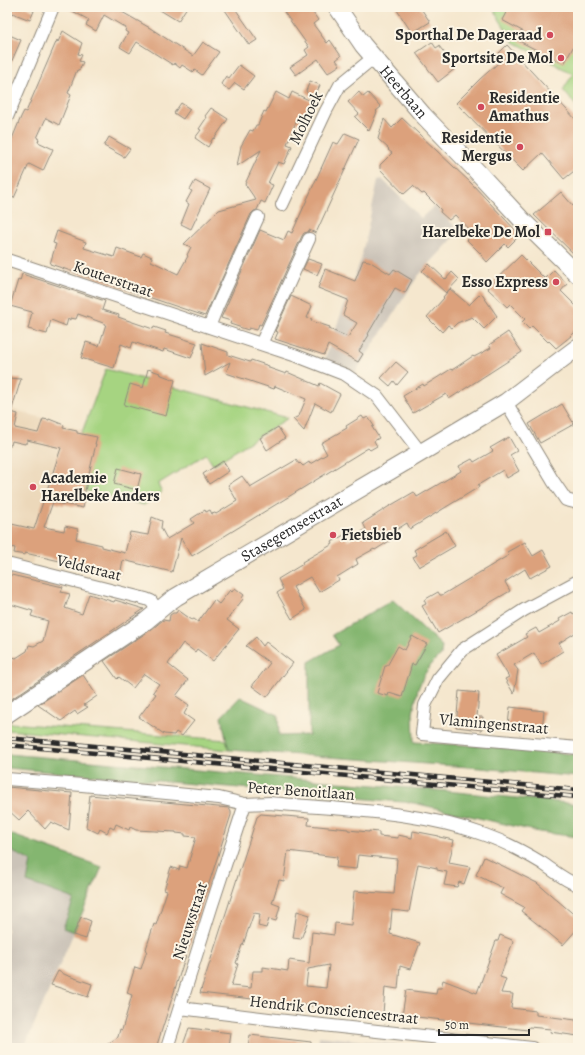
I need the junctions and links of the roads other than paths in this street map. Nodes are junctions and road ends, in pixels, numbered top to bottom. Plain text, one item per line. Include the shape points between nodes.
1 (53, 7) edge
2 (336, 7) edge
3 (373, 58) junction
4 (7, 117) edge
5 (282, 205) dead end
6 (258, 217) dead end
7 (309, 240) dead end
8 (7, 260) edge
9 (578, 275) edge
10 (209, 328) junction
11 (261, 344) junction
12 (578, 347) edge
13 (506, 402) junction
14 (420, 453) junction
15 (578, 503) edge
16 (7, 564) edge
17 (578, 581) edge
18 (158, 612) junction
19 (7, 714) edge
20 (578, 748) edge
21 (7, 779) edge
22 (245, 804) junction
23 (578, 885) edge
24 (180, 1008) junction
25 (167, 1048) edge
26 (532, 1048) edge

1 - 4 street
2 - 3 street, Heerbaan
3 - 5 street, Molhoek via 340,85
3 - 9 street, Heerbaan via 521,219
6 - 10 street
7 - 11 street
8 - 10 street, Kouterstraat
10 - 11 street, Kouterstraat
11 - 14 street, Kouterstraat via 346,375 377,396
12 - 13 street, Stasegemsestraat
13 - 14 street, Stasegemsestraat
13 - 15 street via 566,500
14 - 18 street, Stasegemsestraat via 176,597
16 - 18 street, Veldstraat via 146,599 152,601
17 - 20 street, Vlamingenstraat via 524,610 462,650 438,679 424,705 422,734
18 - 19 street, Stasegemsestraat
21 - 22 street, Peter Benoitlaan via 219,798
22 - 23 street, Peter Benoitlaan via 270,803 362,811 421,817 452,824 505,843 540,862 568,882
22 - 24 street, Nieuwstraat
24 - 25 street, Nieuwstraat
24 - 26 street, Hendrik Consciencestraat

